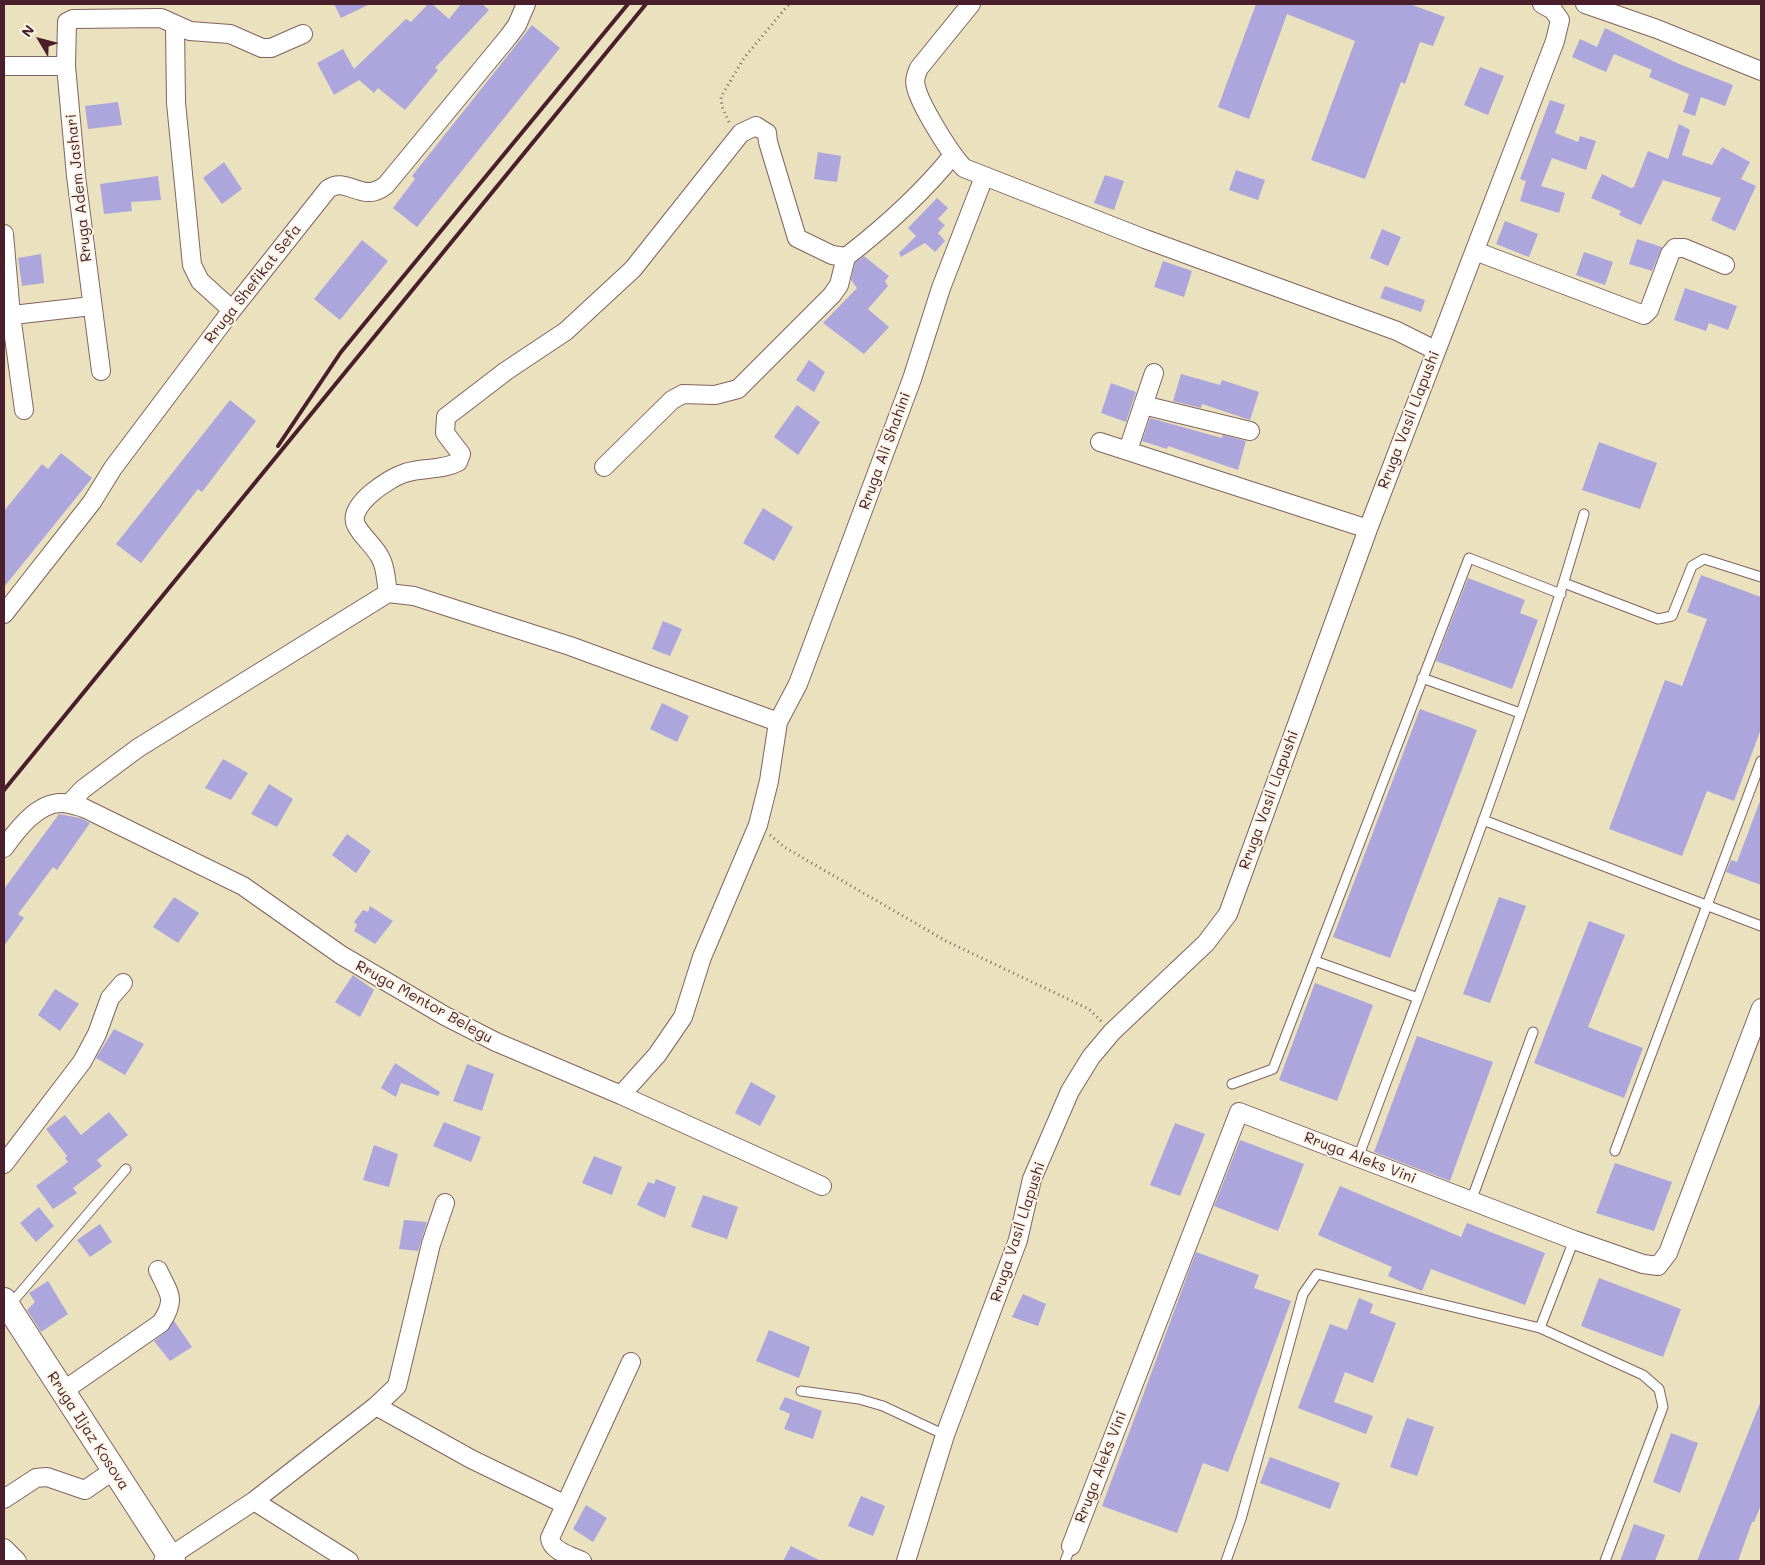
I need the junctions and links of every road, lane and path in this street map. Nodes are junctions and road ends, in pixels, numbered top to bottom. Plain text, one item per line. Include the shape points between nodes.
1 (526, 4) edge
2 (789, 4) edge
3 (971, 4) edge
4 (1542, 4) edge
5 (1585, 4) edge
6 (1563, 9) edge
7 (175, 24) junction
8 (303, 34) dead end
9 (4, 66) edge
10 (66, 66) junction
11 (1761, 71) edge
12 (734, 140) junction
13 (953, 156) junction
14 (984, 177) junction
15 (4, 234) edge
16 (1475, 251) junction
17 (846, 257) junction
18 (1725, 265) dead end
19 (92, 306) junction
20 (232, 310) junction
21 (8, 316) edge
22 (1435, 350) junction
23 (102, 371) dead end
24 (1154, 373) dead end
25 (1143, 405) junction
26 (24, 410) dead end
27 (1250, 431) dead end
28 (1100, 442) dead end
29 (1128, 450) junction
30 (604, 467) dead end
31 (1584, 514) dead end
32 (1368, 528) junction
33 (1761, 577) edge
34 (1564, 583) junction
35 (388, 593) junction
36 (1561, 594) junction
37 (4, 614) edge
38 (1422, 678) junction
39 (1520, 713) junction
40 (778, 722) junction
41 (1761, 761) edge
42 (69, 804) junction
43 (1484, 820) junction
44 (758, 825) junction
45 (4, 848) edge
46 (1708, 905) junction
47 (1761, 926) edge
48 (1315, 961) junction
49 (123, 983) dead end
50 (1418, 998) junction
51 (1761, 1008) edge
52 (1112, 1032) junction
53 (1533, 1032) dead end
54 (1232, 1084) dead end
55 (621, 1095) junction
56 (1615, 1151) dead end
57 (1358, 1158) junction
58 (4, 1164) edge
59 (126, 1169) dead end
60 (822, 1186) dead end
61 (1471, 1201) junction
62 (445, 1203) dead end
63 (1574, 1240) junction
64 (158, 1270) dead end
65 (5, 1306) edge
66 (1540, 1328) junction
67 (631, 1362) dead end
68 (63, 1391) junction
69 (801, 1391) dead end
70 (376, 1406) junction
71 (945, 1435) junction
72 (114, 1470) junction
73 (4, 1499) edge
74 (254, 1501) junction
75 (564, 1504) junction
76 (4, 1548) edge
77 (1068, 1554) edge
78 (169, 1560) edge
79 (17, 1561) edge
80 (350, 1561) edge
81 (582, 1561) edge
82 (906, 1561) edge
83 (1226, 1561) edge
84 (1605, 1561) edge

1 - 20 street, Rruga Shefikat Sefa via 509,36 386,185 379,191 367,193 344,185 328,189
2 - 12 path via 744,58 721,97
3 - 13 street via 919,68 915,79 920,97
4 - 6 street, Rruga Vasil Llapushi
5 - 11 street
6 - 16 street, Rruga Vasil Llapushi via 1555,41
7 - 8 street via 190,31 230,34 262,48 271,48
7 - 10 street, Rruga Adem Jashari via 162,18 70,20 67,24
7 - 20 street via 176,103 192,265 200,281
9 - 10 street
10 - 19 street, Rruga Adem Jashari
12 - 17 street via 756,126 767,133 797,238 826,253
12 - 35 street via 633,269 566,330 446,417 445,433 461,454 458,462 446,467 404,473 373,491 360,504 354,514 356,525 382,559
13 - 14 street via 964,168
13 - 17 street via 914,201
14 - 22 street via 1397,331
14 - 40 street, Rruga Ali Shahini via 798,684
15 - 21 street
16 - 18 street via 1644,315 1675,248 1684,248
16 - 22 street, Rruga Vasil Llapushi
17 - 30 street via 839,286 832,295 738,389 715,395 683,394 672,400
19 - 21 street
19 - 23 street, Rruga Adem Jashari
20 - 37 street, Rruga Shefikat Sefa via 113,468 92,502
21 - 26 street
22 - 32 street, Rruga Vasil Llapushi
24 - 25 street
25 - 27 street
25 - 29 street
28 - 29 street
29 - 32 street
31 - 34 lane
32 - 52 street, Rruga Vasil Llapushi via 1228,914 1206,944
33 - 34 lane via 1704,560 1692,566 1672,616 1658,619
34 - 36 lane
35 - 40 street via 414,596 570,646
35 - 42 street via 138,748 83,789
36 - 38 lane via 1469,558
36 - 39 lane
38 - 39 lane
38 - 48 lane
39 - 43 lane
40 - 44 street, Rruga Ali Shahini
41 - 46 lane
42 - 45 street via 44,807 27,820
42 - 55 street, Rruga Mentor Belegu via 84,808 243,886 341,955 445,1016 496,1042
43 - 46 lane
43 - 50 lane
44 - 52 path via 784,847 946,941 1089,1009
44 - 55 street, Rruga Ali Shahini via 702,957 683,1017 658,1055
46 - 47 lane
46 - 56 lane
48 - 50 lane
48 - 54 lane via 1273,1069
49 - 58 street via 110,998 97,1034 82,1062
50 - 57 lane
51 - 63 street, Rruga Aleks Vini via 1668,1253 1658,1266 1643,1264
52 - 71 street, Rruga Vasil Llapushi via 1078,1076 1032,1179 1018,1240
53 - 61 lane
55 - 60 street, Rruga Mentor Belegu
57 - 61 street, Rruga Aleks Vini
57 - 77 street, Rruga Aleks Vini via 1239,1112
59 - 65 lane
61 - 63 street, Rruga Aleks Vini
62 - 70 street via 431,1244 397,1386
63 - 66 lane
64 - 68 street via 170,1296 171,1307 161,1323
65 - 68 street, Rruga Iljaz Kosova
66 - 83 lane via 1317,1274 1303,1294 1241,1519
66 - 84 lane via 1644,1375 1660,1388 1663,1407
67 - 75 street
68 - 72 street, Rruga Iljaz Kosova
69 - 71 lane via 836,1394 875,1404
70 - 74 street
70 - 75 street via 472,1459
71 - 82 street, Rruga Vasil Llapushi
72 - 73 street via 85,1490 47,1477 36,1478
72 - 78 street, Rruga Iljaz Kosova
74 - 78 street
74 - 80 street
75 - 81 street via 550,1543
76 - 79 street

